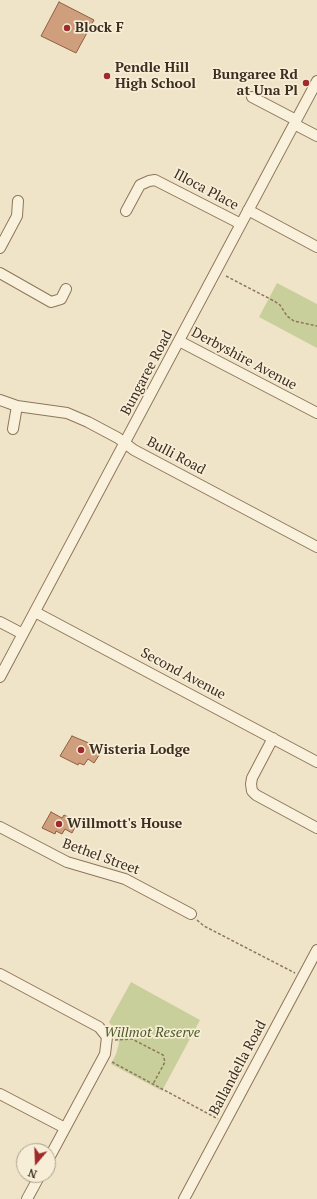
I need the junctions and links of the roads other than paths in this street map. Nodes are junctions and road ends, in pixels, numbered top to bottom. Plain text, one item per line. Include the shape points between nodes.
1 (317, 81) edge
2 (252, 97) dead end
3 (295, 122) junction
4 (317, 136) edge
5 (18, 201) dead end
6 (248, 210) junction
7 (126, 211) dead end
8 (241, 224) junction
9 (317, 246) edge
10 (0, 248) edge
11 (0, 273) edge
12 (66, 289) dead end
13 (179, 341) junction
14 (0, 400) edge
15 (17, 406) junction
16 (317, 414) edge
17 (13, 429) dead end
18 (125, 443) junction
19 (317, 547) edge
20 (35, 612) junction
21 (0, 622) edge
22 (23, 634) junction
23 (0, 677) edge
24 (273, 738) junction
25 (317, 762) edge
26 (0, 827) edge
27 (317, 828) edge
28 (191, 914) road end
29 (317, 950) edge
30 (0, 974) edge
31 (0, 1094) edge
32 (65, 1128) junction
33 (56, 1145) edge
34 (36, 1183) edge
35 (27, 1199) edge
36 (184, 1199) edge

1 - 3 street, Bungaree Road
2 - 3 street
3 - 4 street
3 - 6 street, Bungaree Road
5 - 10 street via 17,216
6 - 8 street, Bungaree Road
6 - 9 street
7 - 8 street, Illoca Place via 140,185 155,180
8 - 13 street, Bungaree Road
11 - 12 street via 51,302 61,299
13 - 16 street, Derbyshire Avenue
13 - 18 street, Bungaree Road
14 - 15 street, Bulli Road
15 - 17 street
15 - 18 street, Bulli Road via 72,415
18 - 19 street, Bulli Road
18 - 20 street, Bungaree Road
20 - 22 street, Bungaree Road
20 - 24 street, Second Avenue
21 - 22 street
22 - 23 street, Bungaree Road
24 - 25 street, Second Avenue
24 - 27 street via 252,778 252,790 256,795
26 - 28 street, Bethel Street via 66,862 125,879
29 - 36 street, Ballandella Road
30 - 32 street via 99,1027 107,1037 103,1057
31 - 32 street
32 - 33 street
34 - 35 street

